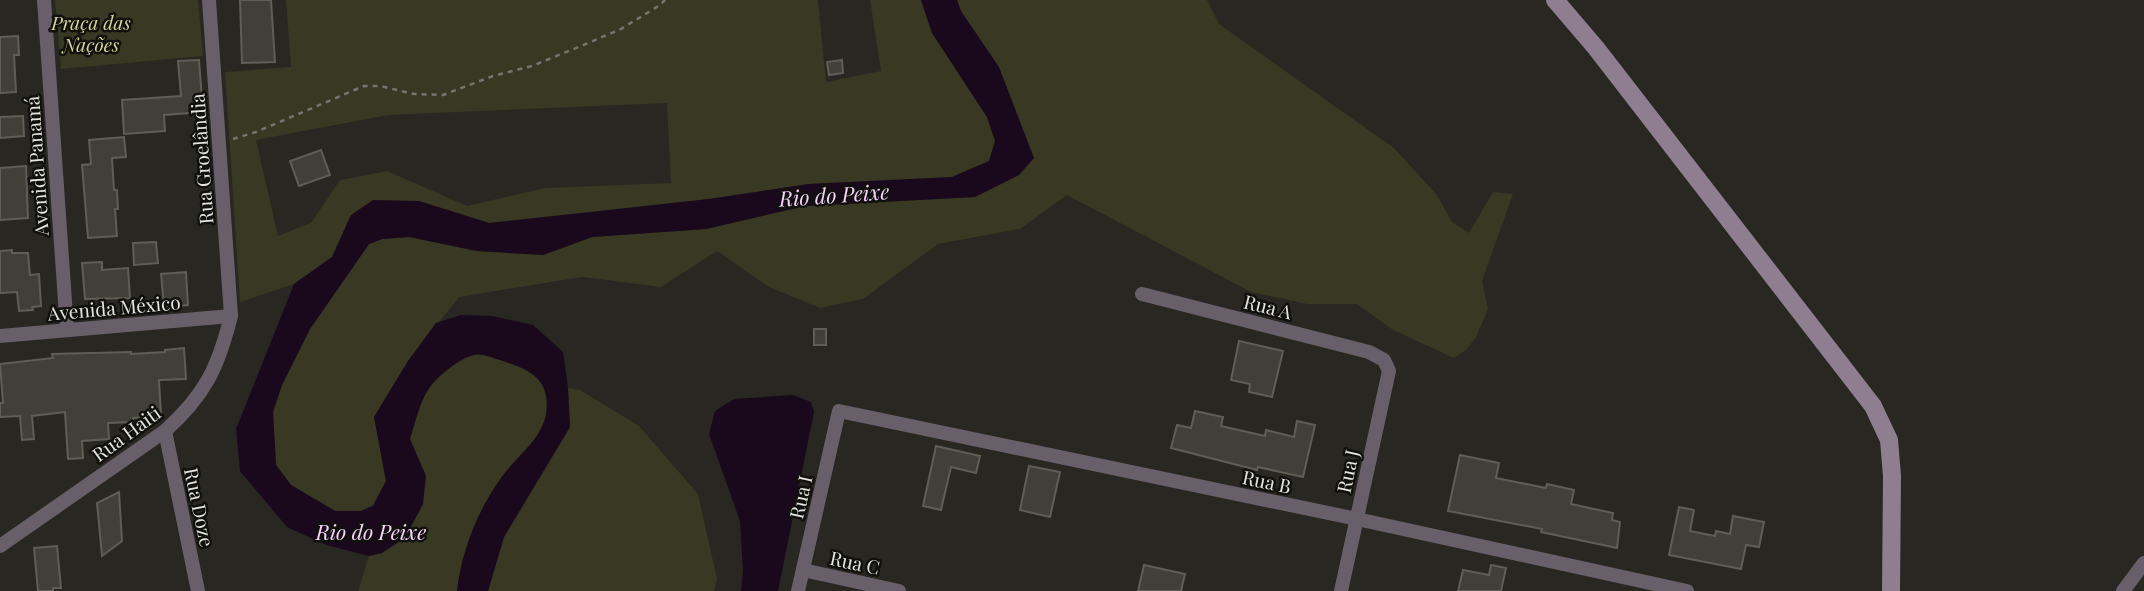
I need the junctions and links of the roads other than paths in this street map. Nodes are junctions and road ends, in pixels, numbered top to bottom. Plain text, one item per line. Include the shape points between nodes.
1 (44, 0) edge
2 (209, 0) edge
3 (1555, 0) edge
4 (1142, 294) dead end
5 (231, 316) junction
6 (67, 330) junction
7 (0, 336) edge
8 (1384, 360) joint
9 (839, 411) joint
10 (165, 430) junction
11 (1357, 519) junction
12 (0, 546) edge
13 (2144, 563) edge
14 (803, 570) junction
15 (198, 591) edge
16 (798, 591) edge
17 (899, 591) edge
18 (1341, 591) edge
19 (1687, 591) edge
20 (1891, 591) edge
21 (2123, 591) edge

1 - 6 street, Avenida Panamá
2 - 5 street, Rua Groelândia
3 - 20 street via 1873,406 1889,440
4 - 8 street, Rua A via 1369,352
5 - 6 street, Avenida México
5 - 10 street, Rua Haiti via 214,373 187,411
6 - 7 street, Avenida México
8 - 11 street, Rua J via 1389,370
9 - 11 street, Rua B
9 - 14 street, Rua I
10 - 12 street, Rua Haiti
10 - 15 street, Rua Doze
11 - 18 street, Rua J
11 - 19 street, Rua B
13 - 21 street
14 - 16 street, Rua I
14 - 17 street, Rua C

